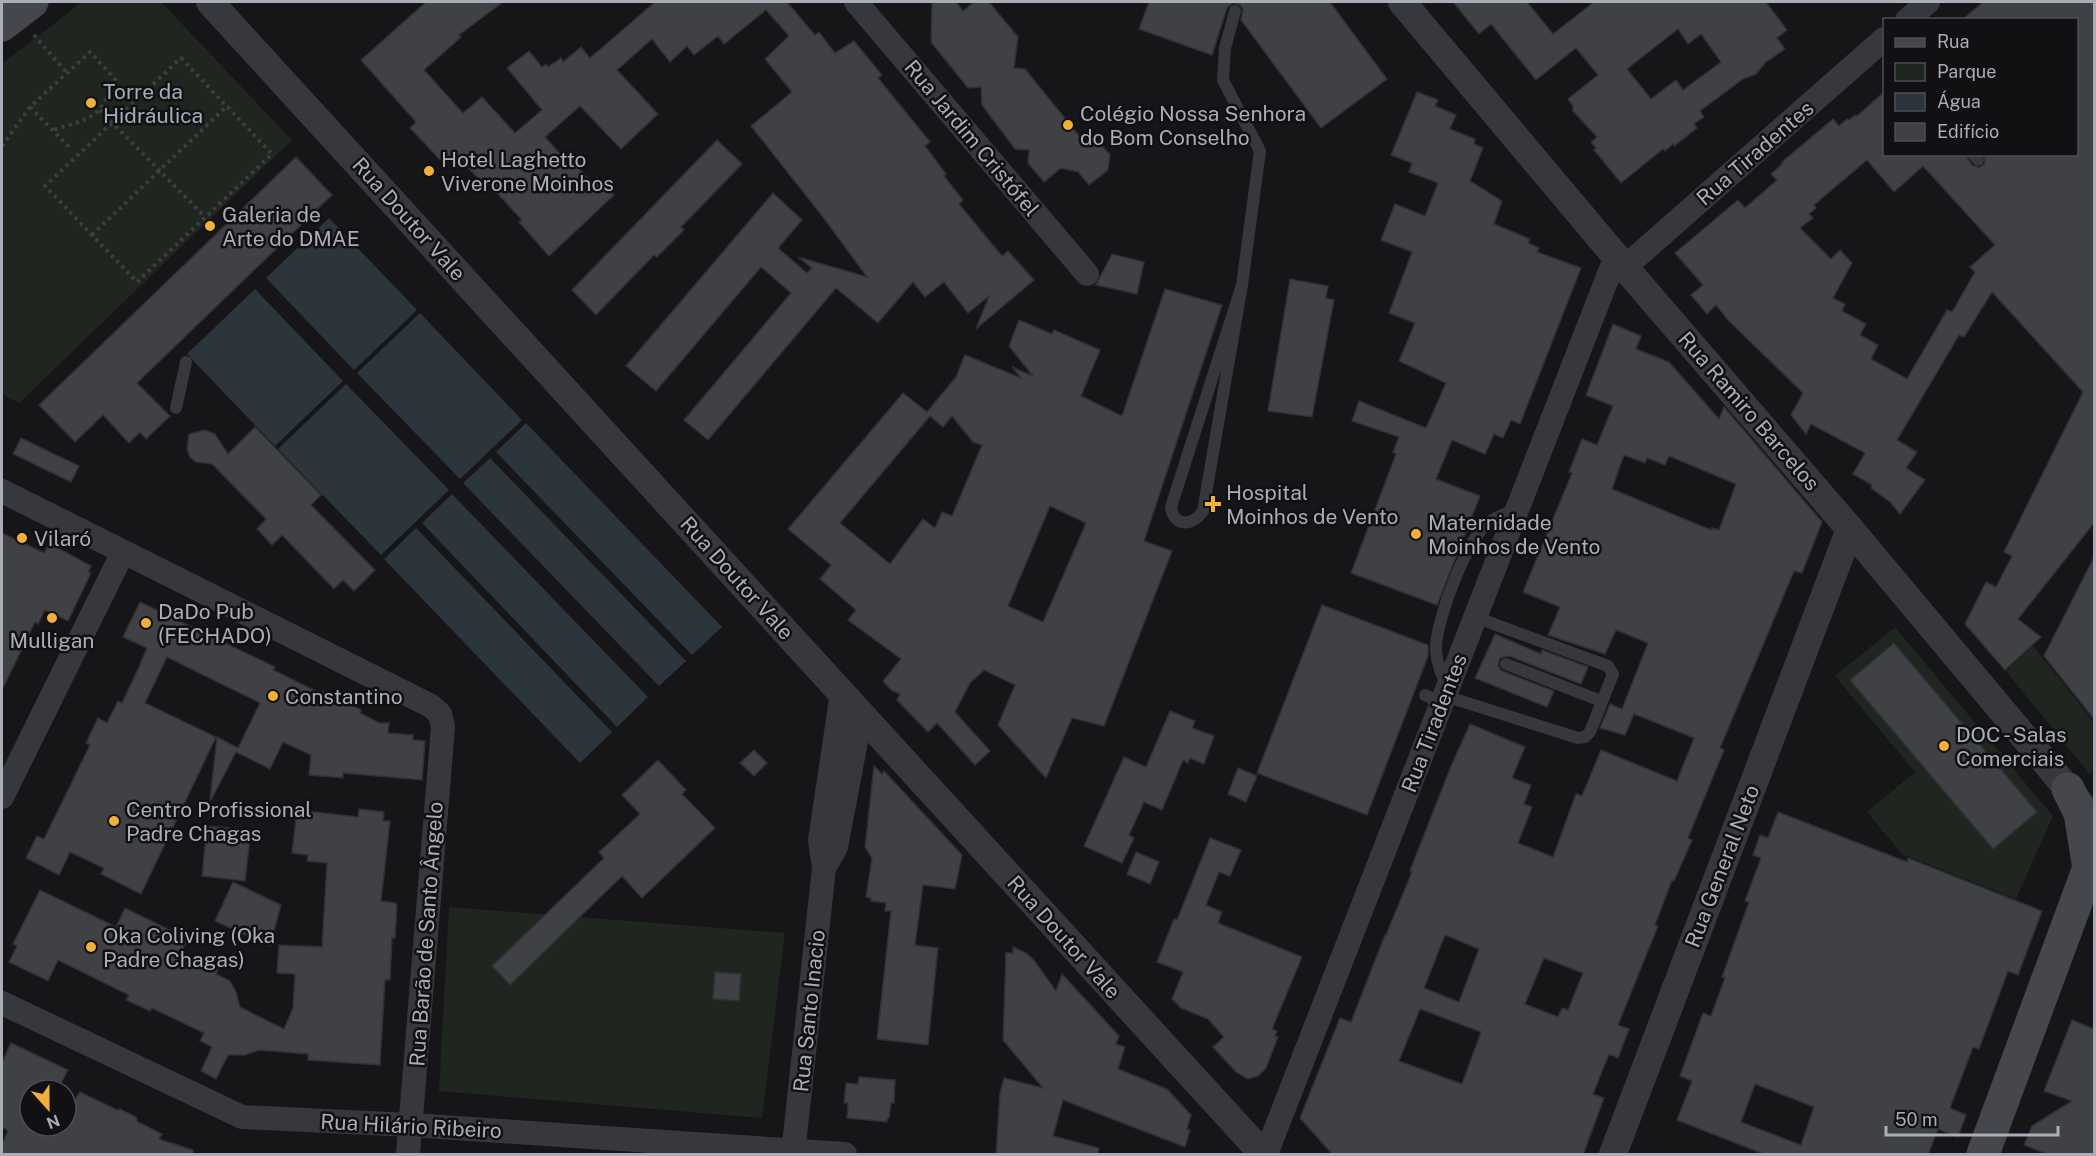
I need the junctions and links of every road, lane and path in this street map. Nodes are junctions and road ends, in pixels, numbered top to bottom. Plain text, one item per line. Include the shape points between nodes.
1 (210, 2) edge
2 (856, 2) edge
3 (1402, 2) edge
4 (1928, 2) edge
5 (1234, 11) dead end
6 (16, 14) edge
7 (1909, 18) edge
8 (1881, 49) edge
9 (67, 73) junction
10 (227, 106) junction
11 (30, 107) junction
12 (100, 110) junction
13 (112, 122) junction
14 (53, 130) junction
15 (2, 146) edge
16 (71, 149) dead end
17 (159, 171) junction
18 (205, 217) junction
19 (92, 235) junction
20 (1625, 267) junction
21 (1087, 274) dead end
22 (1242, 285) junction
23 (186, 362) dead end
24 (176, 408) dead end
25 (2, 491) edge
26 (1518, 507) junction
27 (1850, 529) junction
28 (123, 552) junction
29 (1874, 557) junction
30 (1832, 578) junction
31 (1475, 617) junction
32 (1506, 664) dead end
33 (842, 693) junction
34 (1440, 695) junction
35 (1601, 701) junction
36 (861, 715) junction
37 (2068, 789) junction
38 (2, 797) edge
39 (2094, 822) edge
40 (2092, 862) edge
41 (824, 868) junction
42 (2, 1003) edge
43 (411, 1125) junction
44 (793, 1153) edge
45 (408, 1155) edge
46 (845, 1155) edge
47 (1264, 1155) edge
48 (1612, 1155) edge
49 (1983, 1155) edge

1 - 33 street, Rua Doutor Vale
2 - 21 street, Rua Jardim Cristófel
3 - 20 street, Rua Ramiro Barcelos
4 - 7 street
5 - 22 lane via 1223,80 1260,151
6 - 9 path
8 - 20 street, Rua Tiradentes
9 - 11 path
9 - 12 path via 90,52 115,79
10 - 13 path via 181,58
10 - 17 path
10 - 18 path via 272,154
11 - 14 path
11 - 15 path
12 - 13 path
12 - 14 path via 92,117
13 - 17 path
13 - 19 path via 45,186
14 - 16 path
17 - 18 path
17 - 19 path
18 - 19 path via 136,282
20 - 26 street, Rua Tiradentes via 1602,291
20 - 27 street, Rua Ramiro Barcelos
22 - 22 lane via 1171,507 1176,520 1182,523 1190,523 1203,511
23 - 24 lane
25 - 28 street
26 - 31 street, Rua Tiradentes
26 - 34 lane via 1486,524 1469,548 1447,600 1437,632
27 - 29 street, Rua Ramiro Barcelos
27 - 30 street, Rua General Neto
28 - 38 street
28 - 43 street, Rua Barão de Santo Ângelo via 431,706 440,714 443,727
29 - 30 street
29 - 37 street, Rua Ramiro Barcelos
30 - 48 street, Rua General Neto
31 - 34 street, Rua Tiradentes
31 - 35 lane via 1608,666 1613,674
32 - 35 lane
33 - 36 street, Rua Doutor Vale
33 - 41 street, Rua Santo Inacio via 820,840
34 - 35 lane via 1578,738 1590,732
34 - 47 street, Rua Tiradentes
36 - 41 street, Rua Santo Inacio via 836,847
36 - 47 street, Rua Doutor Vale
37 - 39 street, Rua Ramiro Barcelos
37 - 40 main road via 2080,813
40 - 49 main road
41 - 44 street, Rua Santo Inacio
42 - 43 street, Rua Hilário Ribeiro via 242,1117
43 - 44 street, Rua Hilário Ribeiro
43 - 45 street, Rua Barão de Santo Ângelo
44 - 46 street, Rua Hilário Ribeiro

